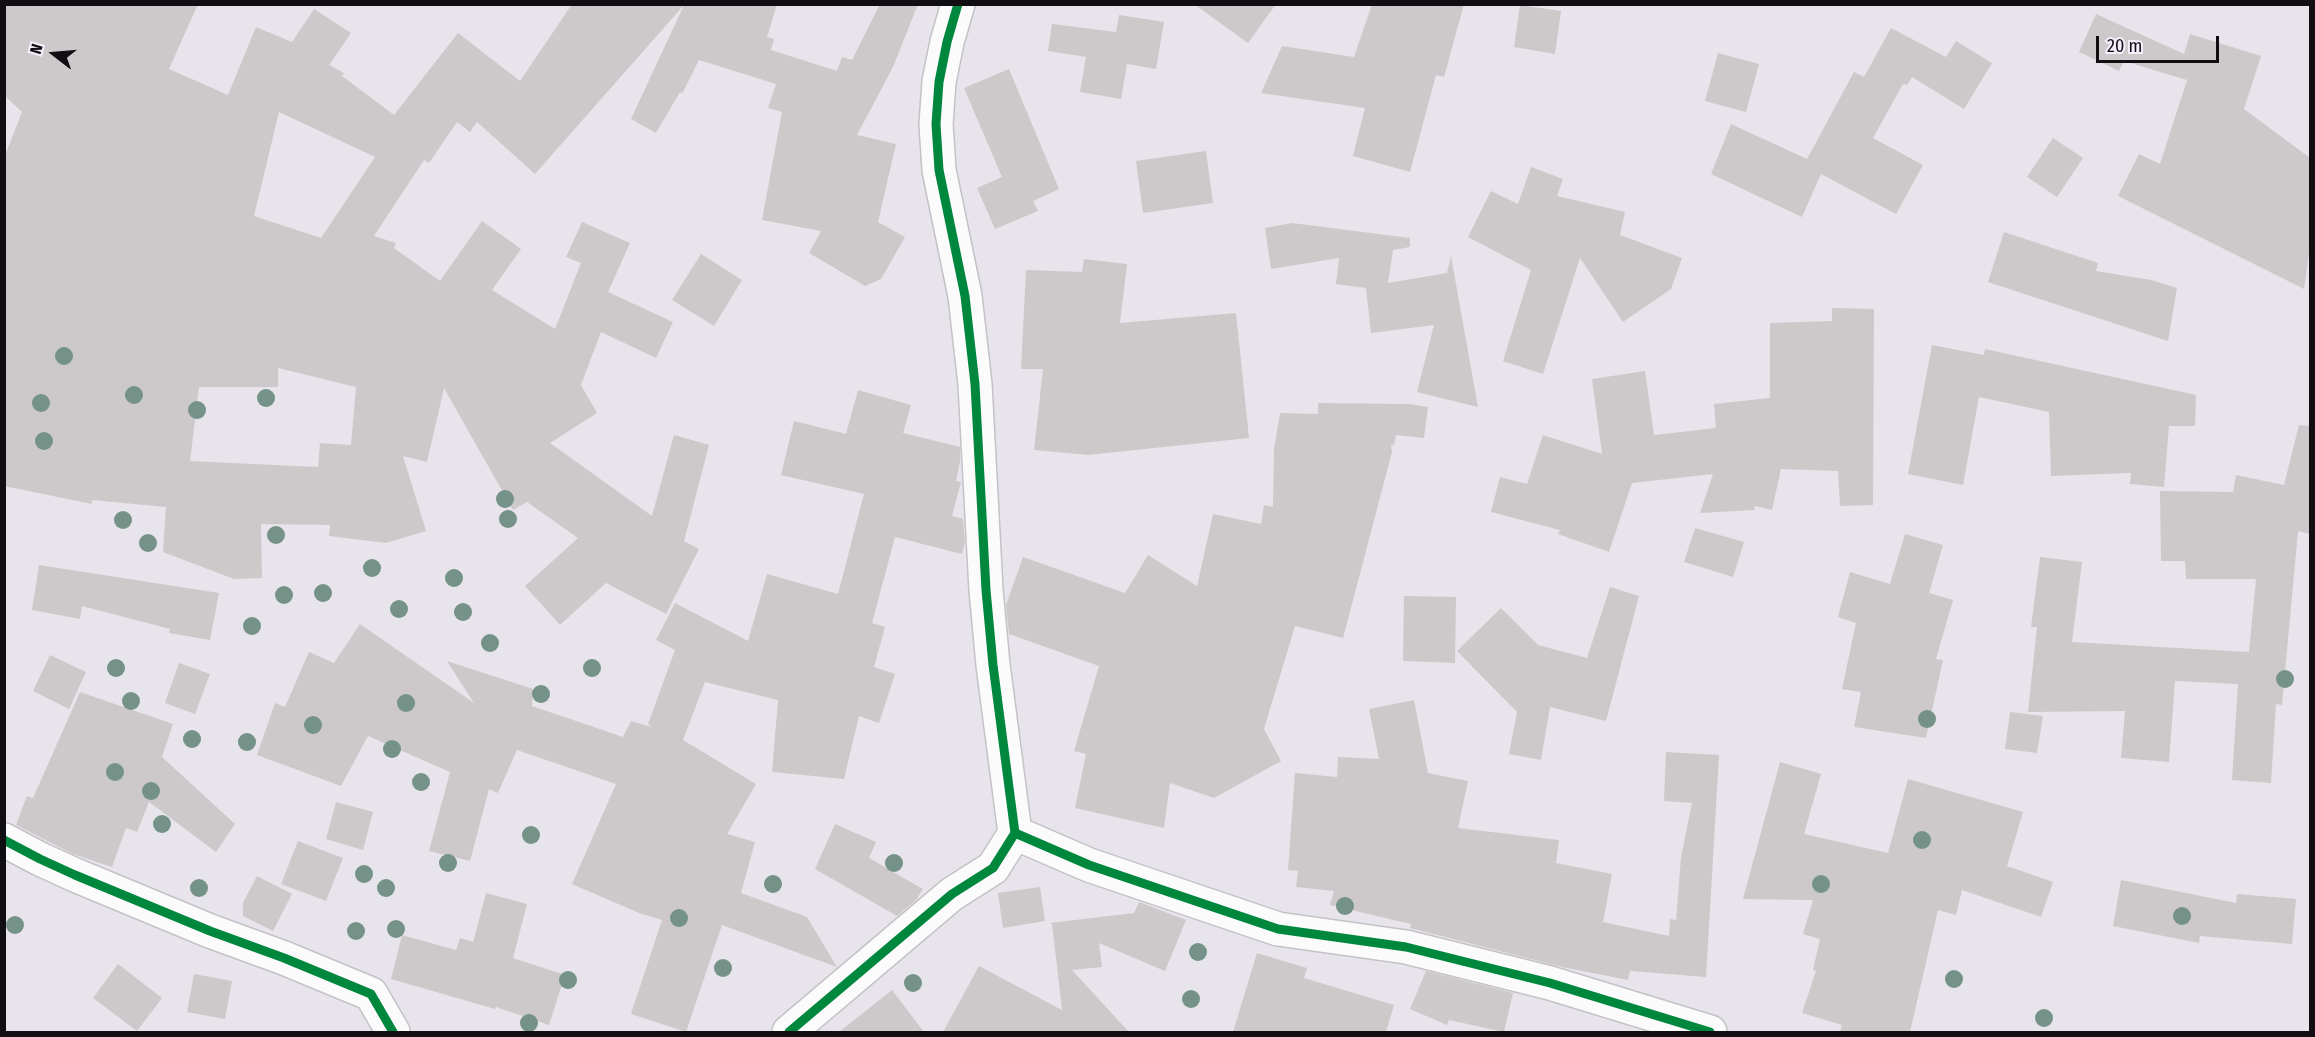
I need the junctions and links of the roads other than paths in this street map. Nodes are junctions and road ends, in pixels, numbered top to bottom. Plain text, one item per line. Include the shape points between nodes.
1 (958, 4) edge
2 (1015, 833) junction
3 (4, 840) edge
4 (393, 1032) edge
5 (789, 1032) edge
6 (1710, 1032) edge

1 - 2 street via 939,82 939,171 966,307 975,384 986,590
2 - 5 street via 993,868 952,894
2 - 6 street via 1089,865 1278,929 1406,947 1550,983
3 - 4 street via 210,931 371,994

